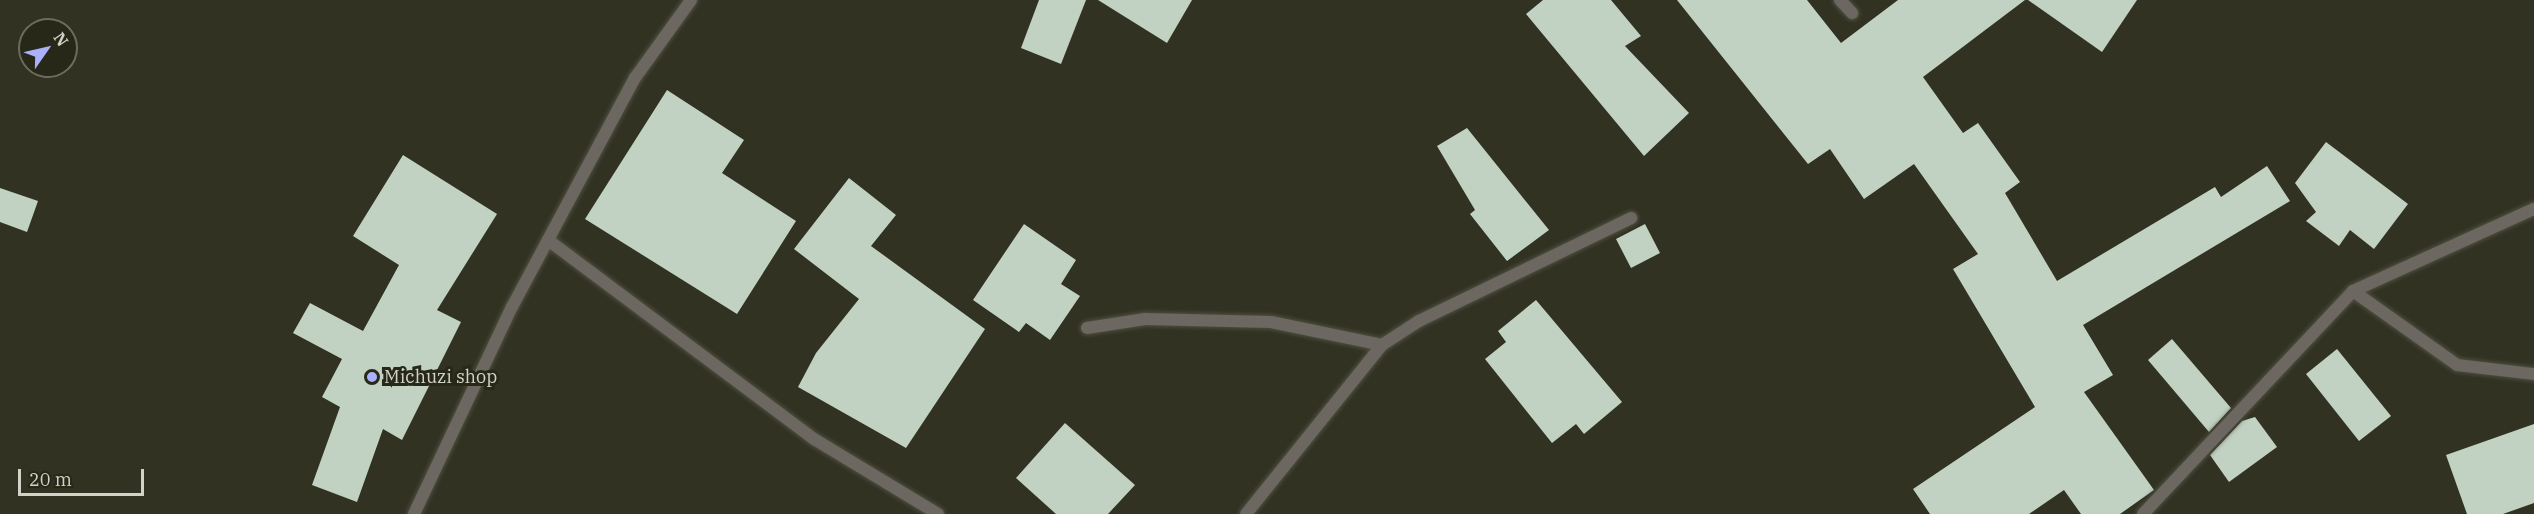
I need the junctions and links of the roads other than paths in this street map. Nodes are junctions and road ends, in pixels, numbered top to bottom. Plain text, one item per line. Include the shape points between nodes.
1 (691, 0) edge
2 (1840, 0) edge
3 (1852, 13) dead end
4 (2534, 209) edge
5 (1631, 218) dead end
6 (548, 240) junction
7 (2353, 291) junction
8 (1087, 328) dead end
9 (1382, 345) junction
10 (2534, 374) edge
11 (414, 514) edge
12 (938, 514) edge
13 (1246, 514) edge
14 (2143, 514) edge

1 - 6 street via 634,78
2 - 3 street
4 - 7 street
5 - 9 street via 1536,268 1419,321
6 - 11 street
6 - 12 street via 814,439
7 - 10 street via 2457,364
7 - 14 street
8 - 9 street via 1145,319 1271,322
9 - 13 street

